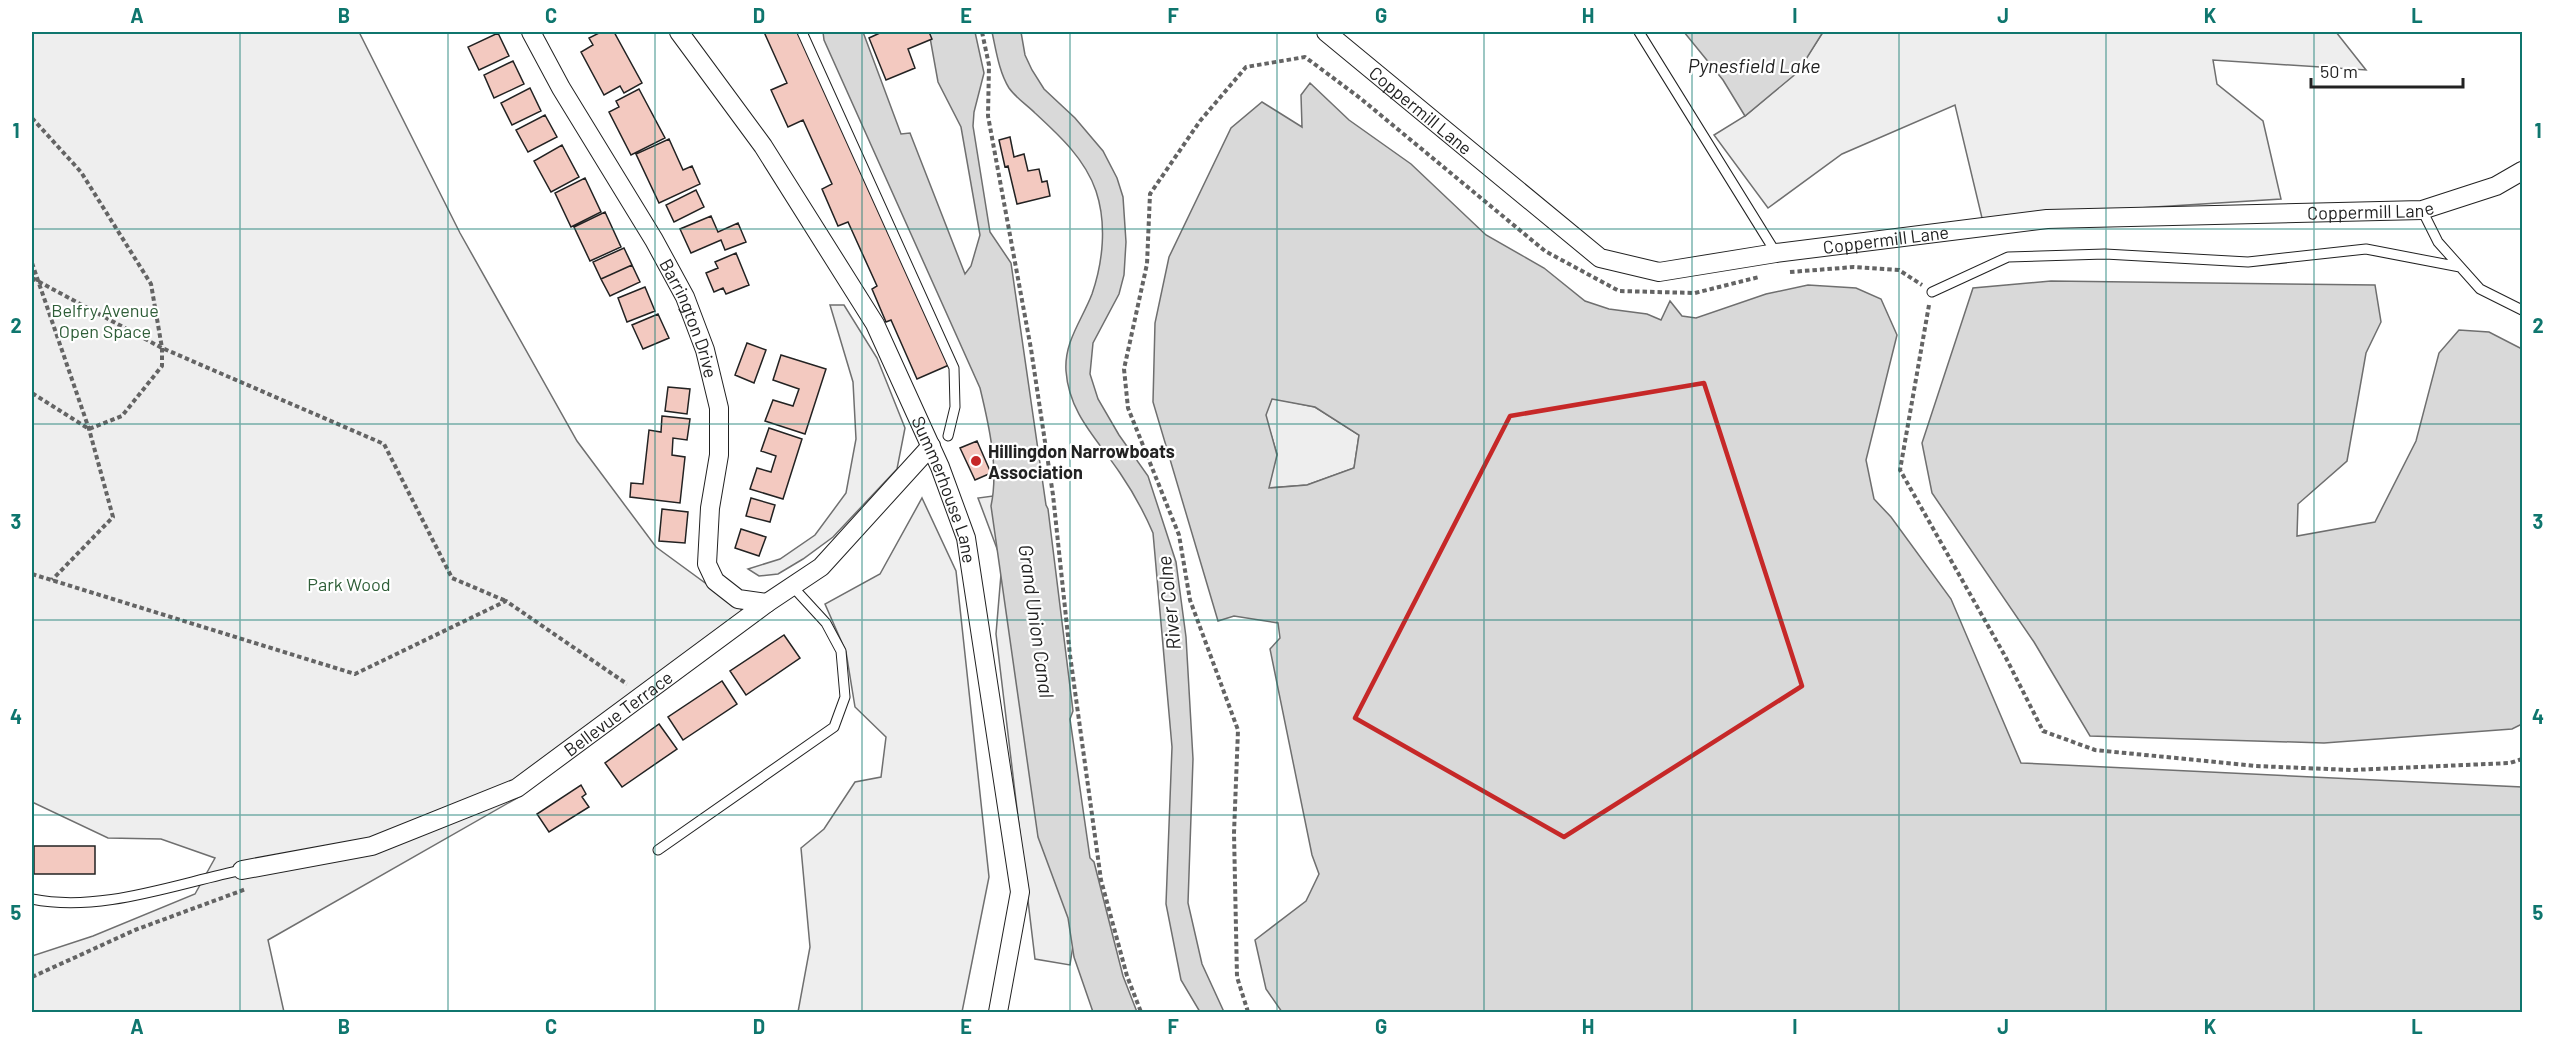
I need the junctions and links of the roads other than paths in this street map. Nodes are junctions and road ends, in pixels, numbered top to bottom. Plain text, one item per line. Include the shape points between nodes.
1 (531, 32) edge
2 (679, 32) edge
3 (802, 32) edge
4 (1326, 32) edge
5 (1639, 32) edge
6 (2523, 171) edge
7 (2422, 210) junction
8 (1776, 253) junction
9 (2460, 267) junction
10 (1932, 292) road end
11 (2523, 310) edge
12 (948, 436) dead end
13 (931, 447) junction
14 (792, 586) junction
15 (767, 603) junction
16 (658, 850) dead end
17 (242, 870) joint
18 (32, 899) edge
19 (998, 1012) edge

1 - 15 street, Barrington Drive via 685,297 705,350 719,408 719,455 707,564 715,581 738,599
2 - 13 street, Summerhouse Lane via 763,146 875,324
3 - 12 lane via 954,368 955,407
4 - 8 street, Coppermill Lane via 1600,258 1659,272
5 - 8 lane
6 - 7 street, Coppermill Lane via 2496,186
7 - 8 street, Coppermill Lane via 2047,219
7 - 9 lane via 2438,242
9 - 10 lane via 2366,249 2248,262 2105,254 2008,257
9 - 11 lane via 2480,289
13 - 14 street, Bellevue Terrace via 821,567
13 - 19 street, Summerhouse Lane via 966,538 1020,892
14 - 15 street, Bellevue Terrace
14 - 16 lane via 826,623 840,651 845,697 834,727
15 - 17 street, Bellevue Terrace via 517,788 372,846
17 - 18 lane via 82,903

